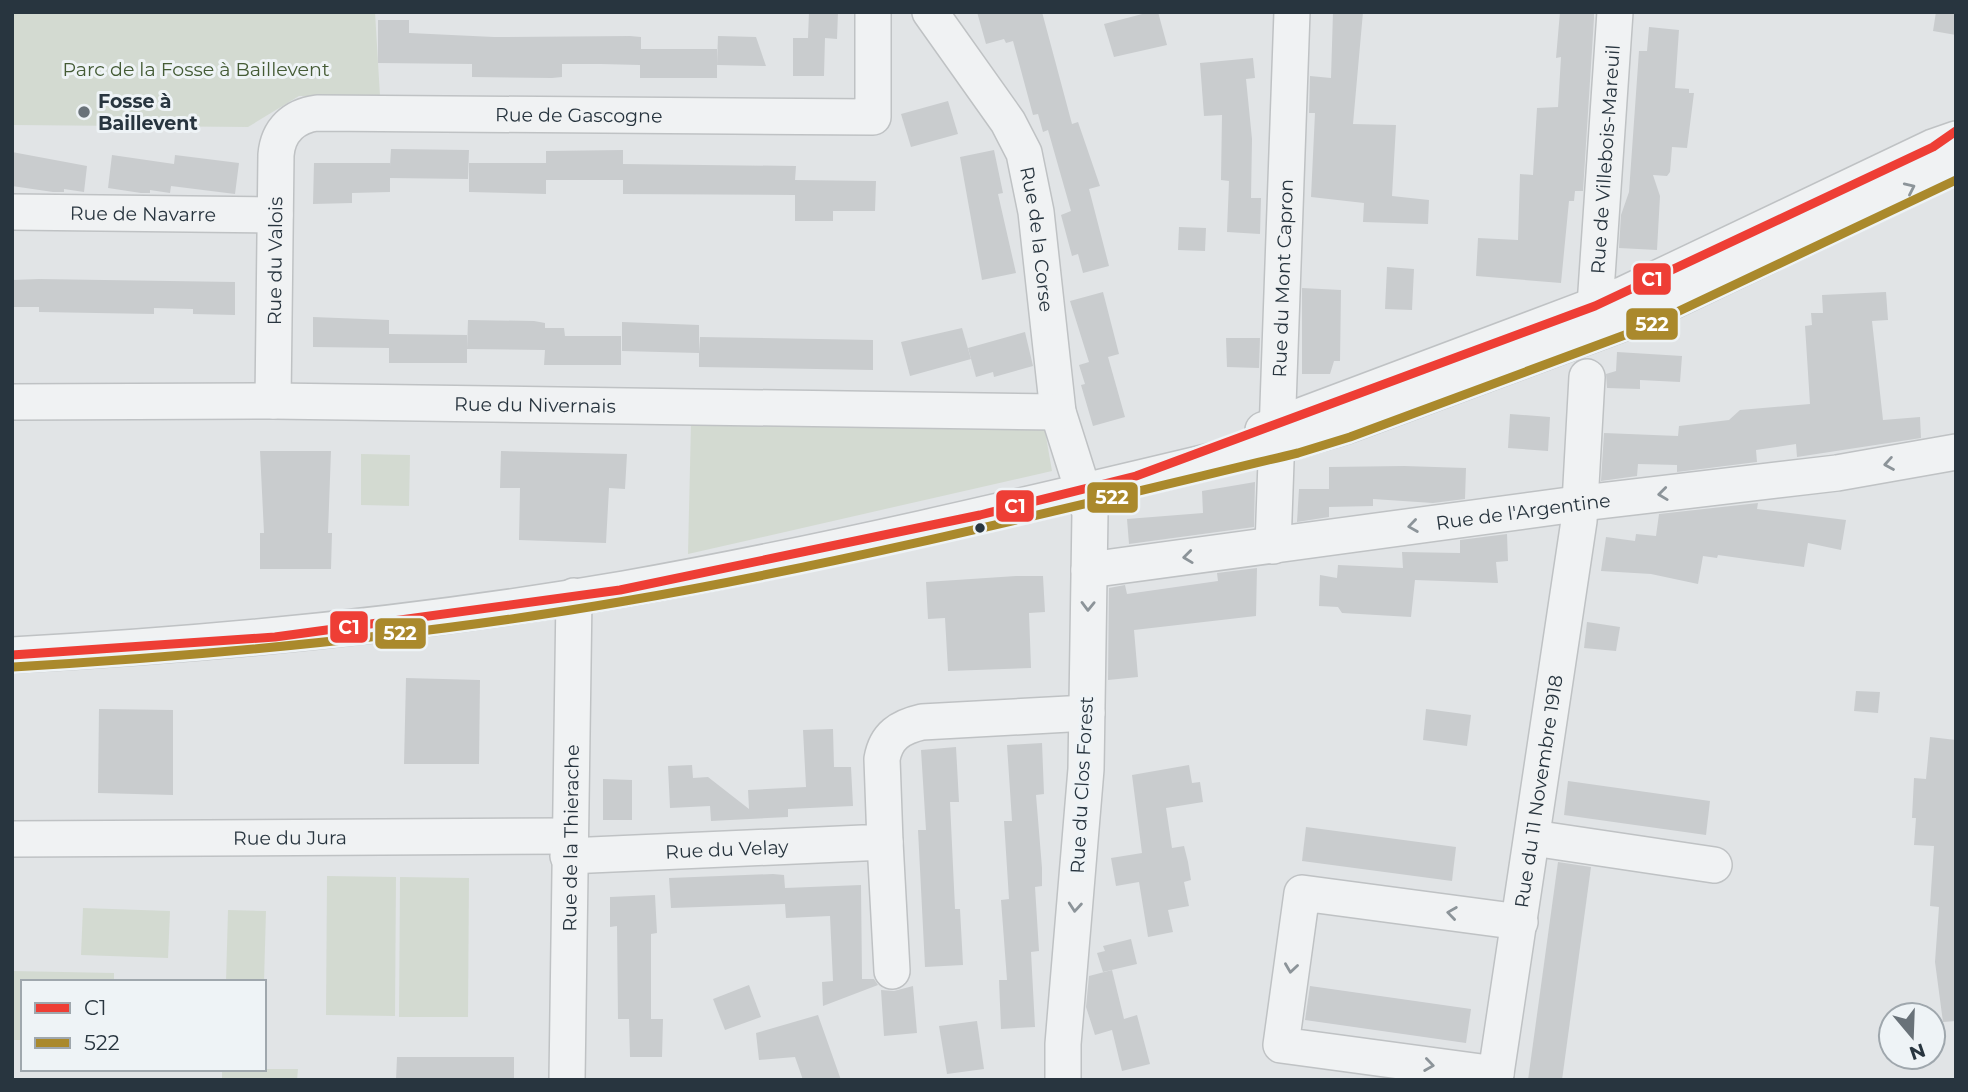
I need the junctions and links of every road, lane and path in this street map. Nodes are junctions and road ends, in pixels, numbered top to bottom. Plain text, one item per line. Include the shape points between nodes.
1 (873, 12) edge
2 (930, 12) edge
3 (1292, 12) edge
4 (1615, 12) edge
5 (287, 126) joint
6 (1950, 146) edge
7 (12, 212) edge
8 (275, 215) junction
9 (1595, 306) junction
10 (1587, 376) dead end
11 (273, 401) junction
12 (12, 402) edge
13 (1058, 412) junction
14 (1277, 434) junction
15 (1956, 452) edge
16 (1083, 490) junction
17 (1580, 504) junction
18 (1273, 546) junction
19 (1089, 570) junction
20 (574, 596) junction
21 (12, 655) edge
22 (1087, 713) junction
23 (1533, 838) junction
24 (12, 839) edge
25 (885, 842) junction
26 (568, 846) junction
27 (1714, 865) dead end
28 (1520, 922) junction
29 (892, 971) dead end
30 (1496, 1077) edge
31 (1057, 1078) edge
32 (567, 1080) edge

1 - 5 street, Rue de Gascogne via 873,117 317,113
2 - 13 street, Rue de la Corse via 1008,122 1027,161
3 - 14 street, Rue du Mont Capron
4 - 9 street, Rue de Villebois-Mareuil
5 - 8 street, Rue du Valois via 276,145
6 - 9 street
14 -> 6 street via 1346,426 1626,322
7 - 8 street, Rue de Navarre
8 - 11 street, Rue du Valois
9 - 14 street
10 - 17 street
11 - 12 street, Rue du Nivernais
11 - 13 street, Rue du Nivernais
13 - 16 street, Rue de la Corse
14 - 16 street
14 - 18 street, Rue du Mont Capron
15 -> 17 street, Rue de l'Argentine via 1837,473
16 - 19 street, Rue du Clos Forest via 1090,513
16 - 20 street via 747,565
17 -> 18 street, Rue de l'Argentine
17 - 23 street, Rue du 11 Novembre 1918
18 -> 19 street, Rue de l'Argentine
19 -> 22 street, Rue du Clos Forest
20 - 21 street via 275,637
20 - 26 street, Rue de la Thierache
22 - 25 street via 922,722 900,729 884,747 882,760
22 -> 31 street, Rue du Clos Forest via 1085,790
23 - 27 street
23 - 28 street, Rue du 11 Novembre 1918
24 - 26 street, Rue du Jura
25 - 26 street, Rue du Velay
25 - 29 street
26 - 32 street, Rue de la Thierache
28 - 30 street, Rue du 11 Novembre 1918
28 -> 30 street via 1302,892 1281,1045

